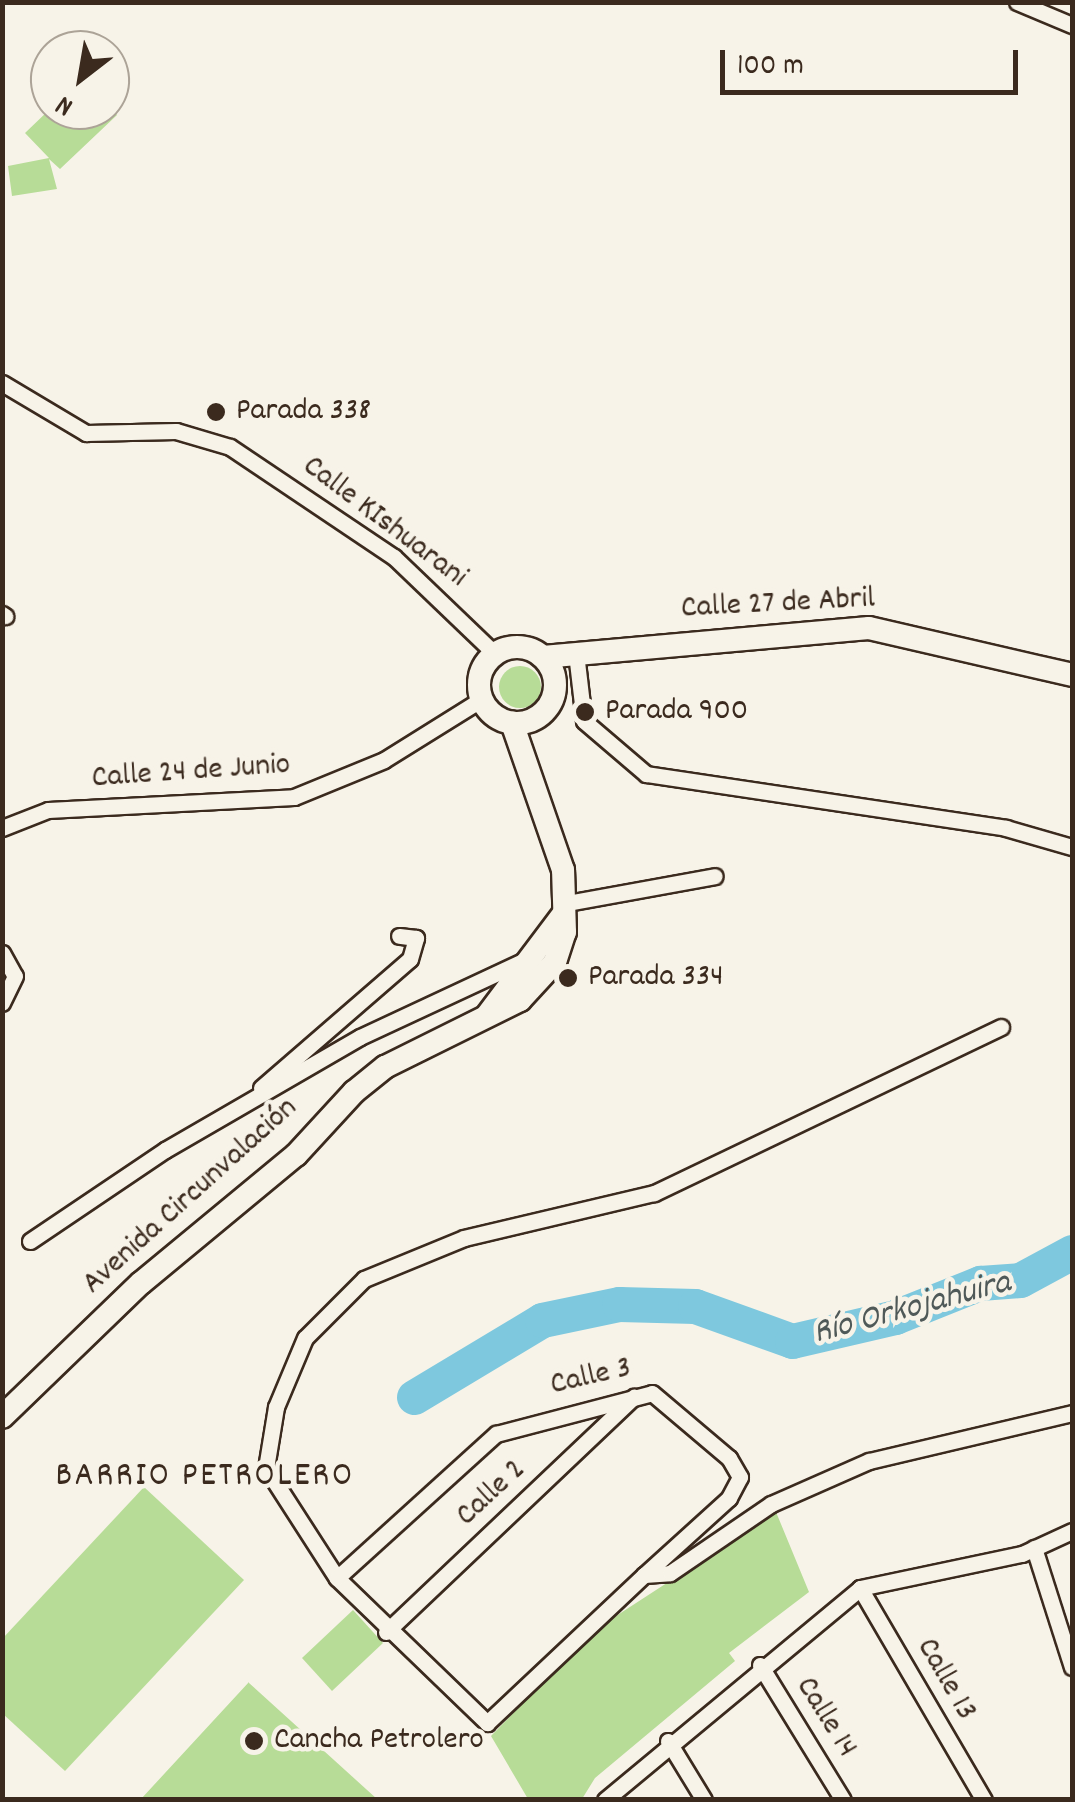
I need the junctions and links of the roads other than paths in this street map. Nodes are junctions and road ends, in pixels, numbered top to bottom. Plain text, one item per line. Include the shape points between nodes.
1 (1017, 2) edge
2 (1072, 24) edge
3 (2, 383) edge
4 (576, 653) junction
5 (495, 654) junction
6 (542, 657) junction
7 (1072, 675) edge
8 (482, 699) junction
9 (512, 723) junction
10 (2, 828) edge
11 (1072, 847) edge
12 (715, 876) dead end
13 (566, 908) junction
14 (399, 936) dead end
15 (2, 954) edge
16 (526, 960) junction
17 (548, 972) junction
18 (2, 1004) edge
19 (488, 1014) junction
20 (1001, 1027) dead end
21 (244, 1106) junction
22 (30, 1241) dead end
23 (636, 1396) junction
24 (1072, 1414) edge
25 (2, 1417) edge
26 (1072, 1530) edge
27 (1034, 1548) junction
28 (644, 1575) junction
29 (337, 1578) junction
30 (860, 1588) junction
31 (386, 1632) junction
32 (760, 1665) junction
33 (1072, 1667) edge
34 (668, 1740) junction
35 (605, 1800) edge
36 (704, 1800) edge
37 (844, 1800) edge
38 (984, 1800) edge

1 - 2 street
3 - 5 street, Calle KIshuarani via 86,433 176,431 230,447 394,557
4 - 6 main road, Calle 27 de Abril
4 - 7 main road, Calle 27 de Abril via 869,628
4 - 11 street via 584,721 646,774 1006,828
5 - 6 main road via 520,648
5 - 8 main road via 481,674
6 - 9 main road via 555,678 552,701 536,719
8 - 9 main road
8 - 10 street, Calle 24 de Junio via 384,760 294,797 48,810
9 - 13 main road via 552,832
12 - 13 street
13 - 16 main road, Avenida Circunvalación
13 - 17 main road via 564,946
14 - 21 street via 416,938 410,960
15 - 18 street via 15,976
16 - 17 street
16 - 19 main road, Avenida Circunvalación
16 - 21 street via 360,1037
17 - 19 main road, Avenida Circunvalación via 520,1000
19 - 25 main road, Avenida Circunvalación via 384,1067 296,1155 142,1283
20 - 29 street via 654,1193 410,1256 334,1302 288,1373 266,1468
21 - 22 street
23 - 28 street, Calle 3 via 664,1397 740,1477 729,1498
23 - 29 street, Calle 3 via 496,1434
23 - 31 street, Calle 2
24 - 28 street via 826,1477 670,1573
26 - 27 street
27 - 30 street
27 - 33 street
28 - 31 street via 486,1723
29 - 31 street
30 - 32 street
30 - 38 street, Calle 13
32 - 34 street
32 - 37 street, Calle 14
34 - 35 street
34 - 36 street

